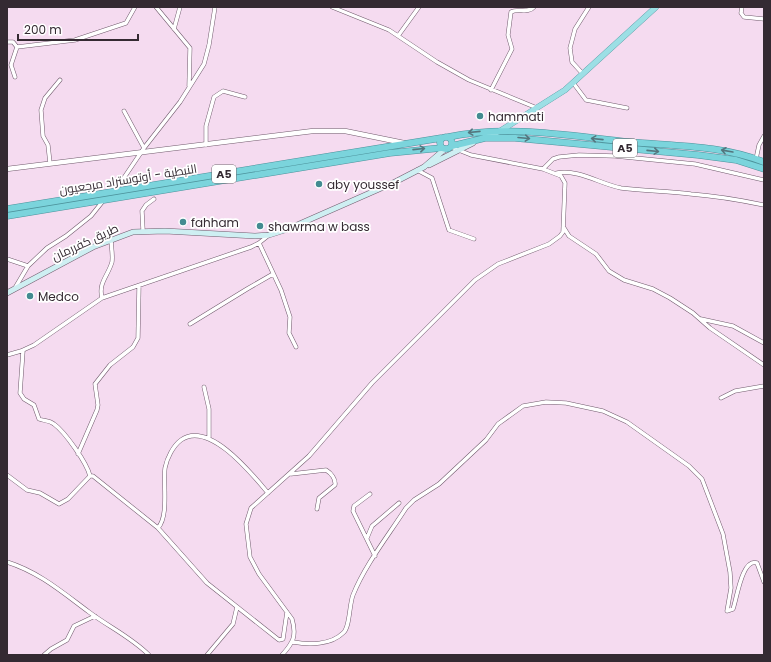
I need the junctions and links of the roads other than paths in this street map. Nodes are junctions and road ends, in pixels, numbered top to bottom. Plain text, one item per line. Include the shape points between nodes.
1 (135, 7) edge
2 (156, 7) edge
3 (180, 7) edge
4 (215, 7) edge
5 (332, 7) edge
6 (346, 7) edge
7 (419, 7) edge
8 (534, 7) edge
9 (589, 7) edge
10 (656, 7) edge
11 (742, 7) edge
12 (344, 12) junction
13 (764, 19) edge
14 (174, 29) junction
15 (398, 36) junction
16 (7, 42) edge
17 (17, 47) junction
18 (584, 74) junction
19 (15, 77) dead end
20 (60, 80) dead end
21 (574, 84) junction
22 (189, 88) junction
23 (491, 90) junction
24 (245, 97) dead end
25 (538, 108) junction
26 (627, 108) dead end
27 (124, 110) dead end
28 (500, 131) junction
29 (764, 136) edge
30 (448, 137) junction
31 (441, 138) junction
32 (485, 138) junction
33 (478, 140) junction
34 (407, 144) junction
35 (206, 145) junction
36 (447, 147) junction
37 (616, 147) junction
38 (144, 148) junction
39 (457, 150) junction
40 (141, 153) junction
41 (615, 156) junction
42 (756, 159) junction
43 (764, 162) edge
44 (50, 163) junction
45 (424, 167) junction
46 (7, 169) edge
47 (542, 169) junction
48 (764, 169) edge
49 (417, 170) junction
50 (557, 173) junction
51 (764, 180) edge
52 (114, 192) junction
53 (105, 199) junction
54 (154, 199) dead end
55 (764, 205) edge
56 (7, 210) edge
57 (7, 216) edge
58 (564, 228) junction
59 (143, 230) junction
60 (269, 235) junction
61 (111, 239) junction
62 (474, 239) dead end
63 (259, 244) junction
64 (7, 259) edge
65 (28, 266) junction
66 (273, 274) junction
67 (140, 286) junction
68 (15, 289) junction
69 (7, 293) edge
70 (102, 298) junction
71 (700, 318) junction
72 (190, 324) dead end
73 (764, 344) edge
74 (296, 347) dead end
75 (23, 351) junction
76 (7, 355) edge
77 (764, 365) edge
78 (204, 386) dead end
79 (764, 386) edge
80 (721, 398) dead end
81 (209, 437) junction
82 (78, 454) junction
83 (290, 474) junction
84 (7, 475) edge
85 (90, 476) junction
86 (268, 493) junction
87 (370, 494) dead end
88 (399, 503) dead end
89 (317, 509) dead end
90 (158, 528) junction
91 (366, 538) junction
92 (375, 556) junction
93 (7, 562) edge
94 (764, 582) edge
95 (237, 607) junction
96 (287, 612) junction
97 (95, 616) junction
98 (293, 642) junction
99 (44, 655) edge
100 (149, 655) edge
101 (207, 655) edge
102 (282, 655) edge

1 - 17 street via 126,23 84,38
2 - 14 street
3 - 14 street
4 - 22 street via 208,52 204,64
5 - 12 street
6 - 12 street
7 - 15 street
8 - 23 street via 529,11 511,12 508,36 512,49
9 - 18 street via 574,29 570,48 572,62
10 - 18 main road
11 - 13 street via 741,13 744,17
12 - 15 street
14 - 22 street via 190,48
15 - 23 street via 447,68
16 - 17 street via 14,42
17 - 19 street via 11,65
18 - 21 main road
20 - 44 street via 45,98 42,110
21 - 25 main road
21 - 26 street via 586,100
22 - 38 street
23 - 25 street
24 - 35 street via 223,91 214,97 206,126
25 - 28 main road
27 - 38 street
28 -> 30 highway, A5
28 - 32 main road
42 -> 28 highway, A5 via 714,149
29 - 42 street
30 - 31 highway, A5
30 - 36 highway via 452,142
31 - 34 highway, النبطية - أوتوستراد مرجعيون / A5
31 - 36 highway via 439,142
32 - 33 highway, النبطية - أوتوستراد مرجعيون / A5
32 -> 37 highway, النبطية - أوتوستراد مرجعيون / A5 via 516,138
33 - 36 highway, النبطية - أوتوستراد مرجعيون / A5
33 - 39 main road
34 - 35 street via 362,134 313,131
34 - 52 highway, النبطية - أوتوستراد مرجعيون / A5
35 - 40 street
36 - 39 street
36 - 45 main road, طريق كفررمان
53 -> 36 highway, النبطية - أوتوستراد مرجعيون / A5 via 395,152
37 - 41 street
37 -> 48 highway, النبطية - أوتوستراد مرجعيون / A5 via 736,160
38 - 40 street
39 - 45 main road
39 - 47 street
40 - 44 street
40 - 52 street
41 - 47 street via 579,155 553,159
41 - 51 street via 695,164
42 - 43 highway, A5
44 - 46 street
45 - 49 main road, طريق كفررمان
47 - 50 street
49 - 60 main road, طريق كفررمان via 307,221
49 - 62 street via 432,178 448,230
50 - 55 street via 575,173 620,188 690,194
50 - 58 street via 565,184
52 - 56 highway, النبطية - أوتوستراد مرجعيون / A5
53 - 57 highway, النبطية - أوتوستراد مرجعيون / A5
53 - 65 street via 91,216 46,248
54 - 59 street via 142,211
58 - 71 street via 569,236 596,254 609,271 624,280 658,292
58 - 83 street via 554,241 498,264 470,283 368,387 317,448
59 - 60 main road, طريق كفررمان
59 - 61 main road, طريق كفررمان
60 - 63 street
61 - 68 main road, طريق كفررمان via 67,259
61 - 70 street via 112,261 101,284
63 - 66 street
63 - 67 street
64 - 65 street
65 - 68 street
66 - 72 street
66 - 74 street via 290,317 289,333
67 - 70 street
67 - 82 street via 138,338 133,347 110,365 95,384 97,410
68 - 69 main road, طريق كفررمان
70 - 75 street
71 - 73 street via 733,326
71 - 77 street via 710,328
75 - 76 street
75 - 82 street via 19,383 22,396 34,405 39,419 50,421 58,428
78 - 81 street via 209,409
79 - 80 street via 735,391
81 - 86 street via 242,464
81 - 90 street via 185,437 168,458 165,468 163,518
82 - 85 street
83 - 86 street
83 - 89 street via 327,470 332,475 335,485 319,498
84 - 85 street via 27,490 40,493 58,504 68,499
85 - 90 street via 110,488
86 - 96 street via 249,511 246,524 248,548 255,566
87 - 91 street via 353,509
88 - 91 street via 372,526
90 - 95 street via 201,578
91 - 92 street
92 - 94 street via 406,508 439,484 486,440 506,417 523,406 536,403 566,403 603,411 627,422 698,473 708,492 723,534 731,588 726,610 733,609 743,574 749,564 755,562 759,565
92 - 98 street via 352,598 343,634 338,638 317,643
93 - 97 street via 45,579
95 - 96 street via 281,641
95 - 101 street via 233,624
96 - 98 street via 294,624
97 - 99 street via 74,626 66,642
97 - 100 street via 135,641
98 - 102 street

